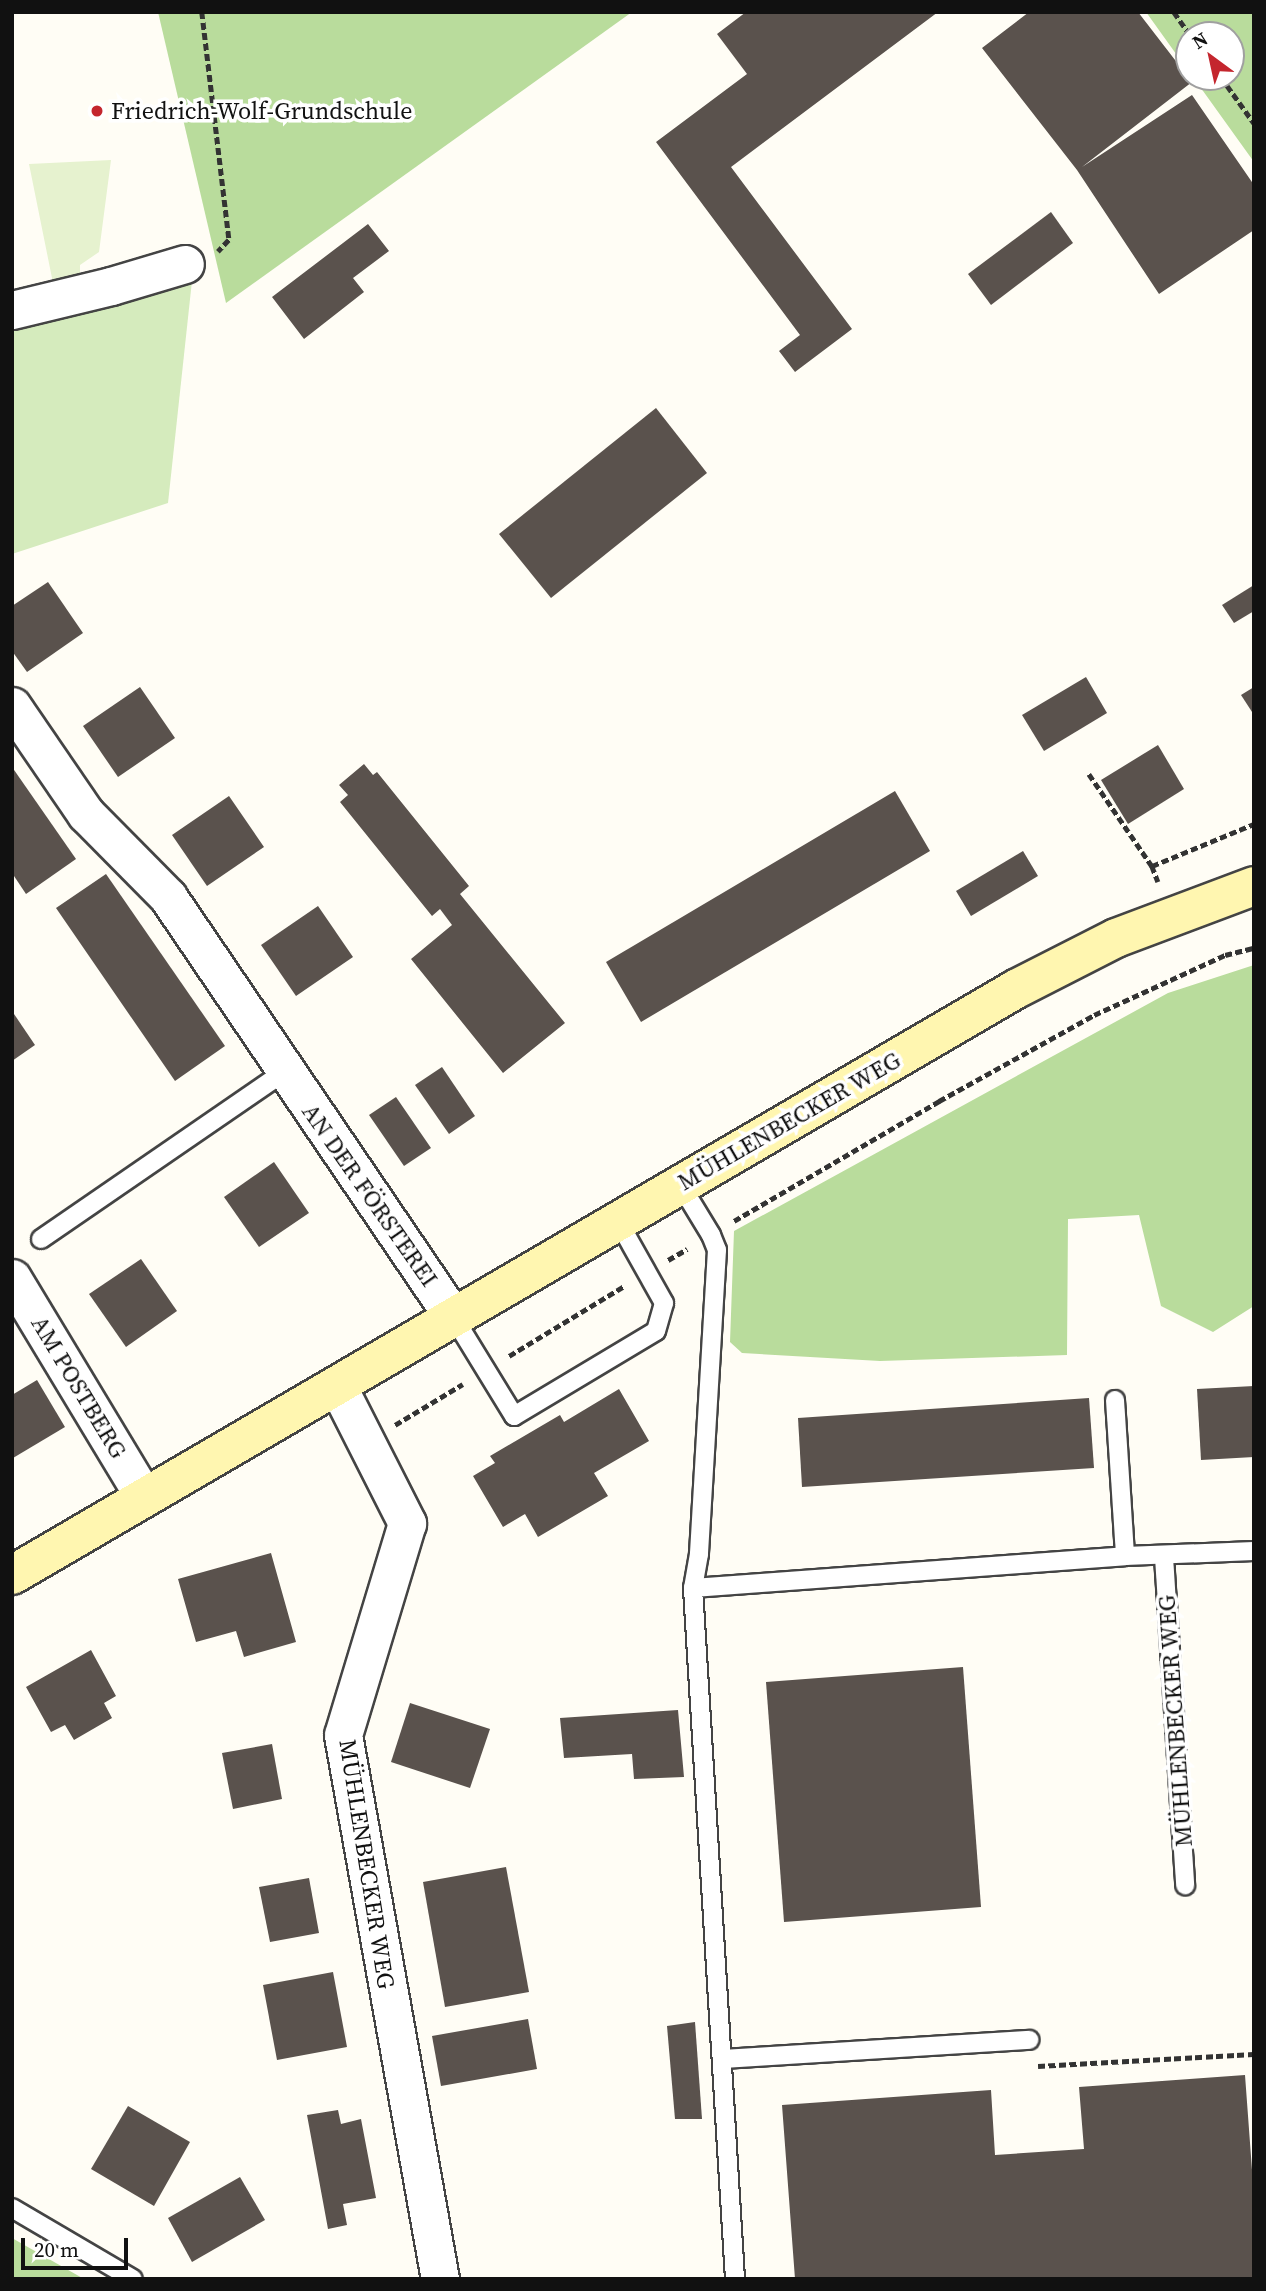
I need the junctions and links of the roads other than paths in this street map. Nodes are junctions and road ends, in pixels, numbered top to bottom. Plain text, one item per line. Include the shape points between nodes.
1 (185, 264) road end
2 (12, 310) edge
3 (12, 706) edge
4 (1254, 886) edge
5 (285, 1071) junction
6 (680, 1184) junction
7 (618, 1221) junction
8 (41, 1239) dead end
9 (12, 1278) edge
10 (454, 1318) junction
11 (338, 1387) junction
12 (1115, 1400) dead end
13 (144, 1497) junction
14 (1254, 1551) edge
15 (1125, 1556) junction
16 (1164, 1557) junction
17 (12, 1575) edge
18 (693, 1588) junction
19 (1185, 1885) dead end
20 (1028, 2040) road end
21 (724, 2059) junction
22 (12, 2208) edge
23 (134, 2279) edge
24 (440, 2279) edge
25 (735, 2279) edge

1 - 2 street
3 - 5 street, AN DER FÖRSTEREI via 86,814 168,897
4 - 6 main road, MÜHLENBECKER WEG via 1116,938 1016,989
5 - 8 lane
5 - 10 street, AN DER FÖRSTEREI
6 - 7 main road, MÜHLENBECKER WEG
6 - 18 lane via 716,1250 699,1554
7 - 10 main road, MÜHLENBECKER WEG
7 - 10 lane via 664,1303 656,1331 514,1416
9 - 13 street, AM POSTBERG
10 - 11 main road, MÜHLENBECKER WEG
11 - 13 main road, MÜHLENBECKER WEG
11 - 24 street, MÜHLENBECKER WEG via 407,1522 342,1735
12 - 15 lane
13 - 17 main road, MÜHLENBECKER WEG
14 - 16 lane
15 - 16 lane
15 - 18 lane
16 - 19 lane, MÜHLENBECKER WEG
18 - 21 lane
20 - 21 lane
21 - 25 lane
22 - 23 lane

